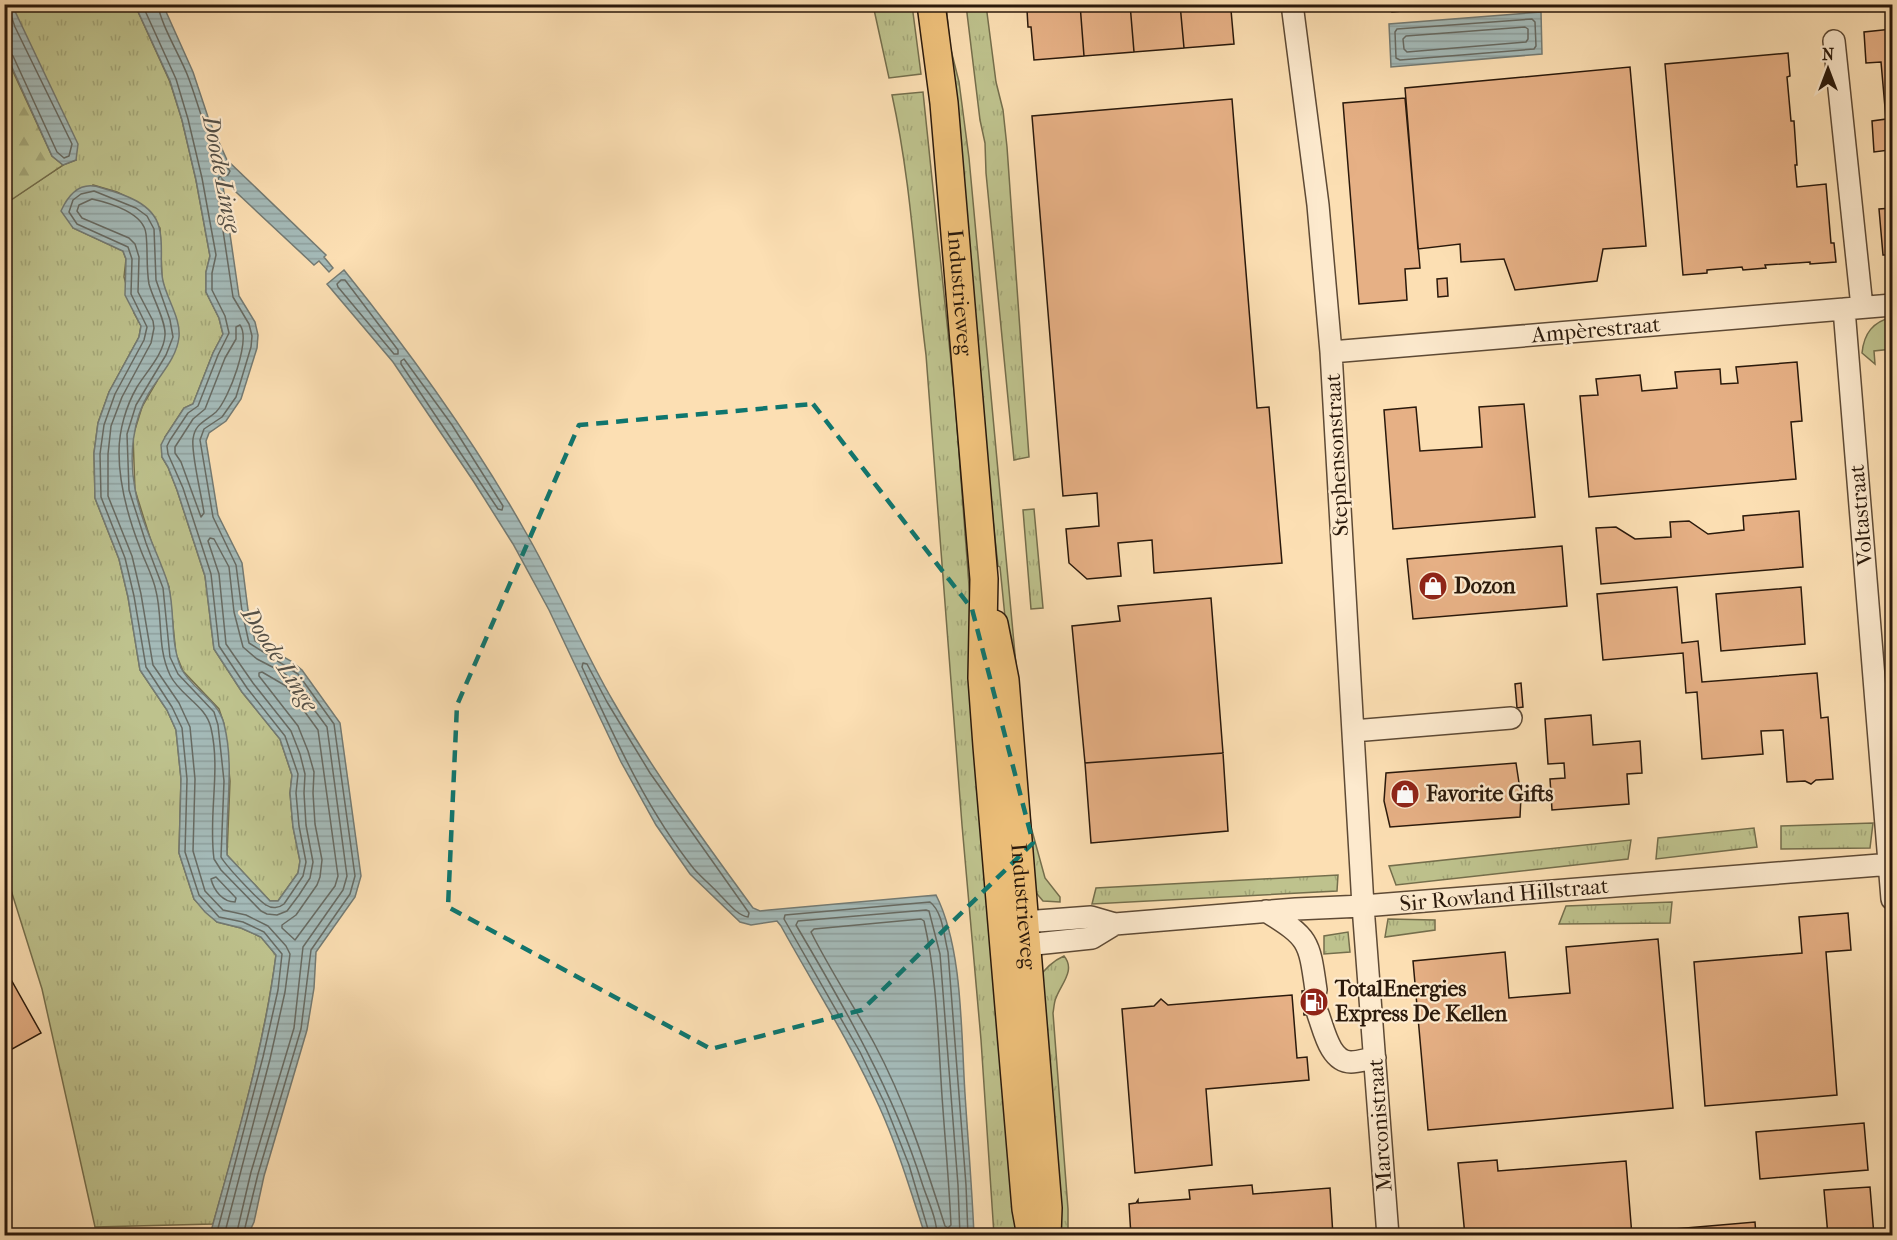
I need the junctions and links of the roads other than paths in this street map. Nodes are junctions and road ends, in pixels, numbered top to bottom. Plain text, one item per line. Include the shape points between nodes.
1 (931, 4) edge
2 (1292, 4) edge
3 (1834, 41) dead end
4 (1893, 305) edge
5 (1853, 308) junction
6 (1331, 352) junction
7 (1511, 718) dead end
8 (1353, 731) junction
9 (1891, 864) edge
10 (1893, 899) edge
11 (1363, 906) junction
12 (1266, 911) junction
13 (1018, 933) junction
14 (1316, 990) dead end
15 (1318, 1014) dead end
16 (1375, 1058) junction
17 (1031, 1236) edge
18 (1047, 1236) edge
19 (1388, 1236) edge

1 - 13 main road, Industrieweg via 944,103 984,579 1005,680
2 - 6 street, Stephensonstraat via 1318,205
3 - 5 street
4 - 5 street, Ampèrestraat
5 - 6 street, Ampèrestraat
5 - 9 street, Voltastraat
6 - 8 street, Stephensonstraat
7 - 8 street
8 - 11 street, Stephensonstraat
9 - 10 street, Voltastraat
9 - 11 street, Sir Rowland Hillstraat
11 - 12 street, Sir Rowland Hillstraat
11 - 16 street, Marconistraat
12 - 13 street, Sir Rowland Hillstraat via 1115,924 1092,938
12 - 14 street via 1306,941
13 - 17 main road, Industrieweg via 1026,1209
13 - 18 main road, Industrieweg via 1048,1208
15 - 16 street via 1337,1057 1349,1062
16 - 19 street, Marconistraat

